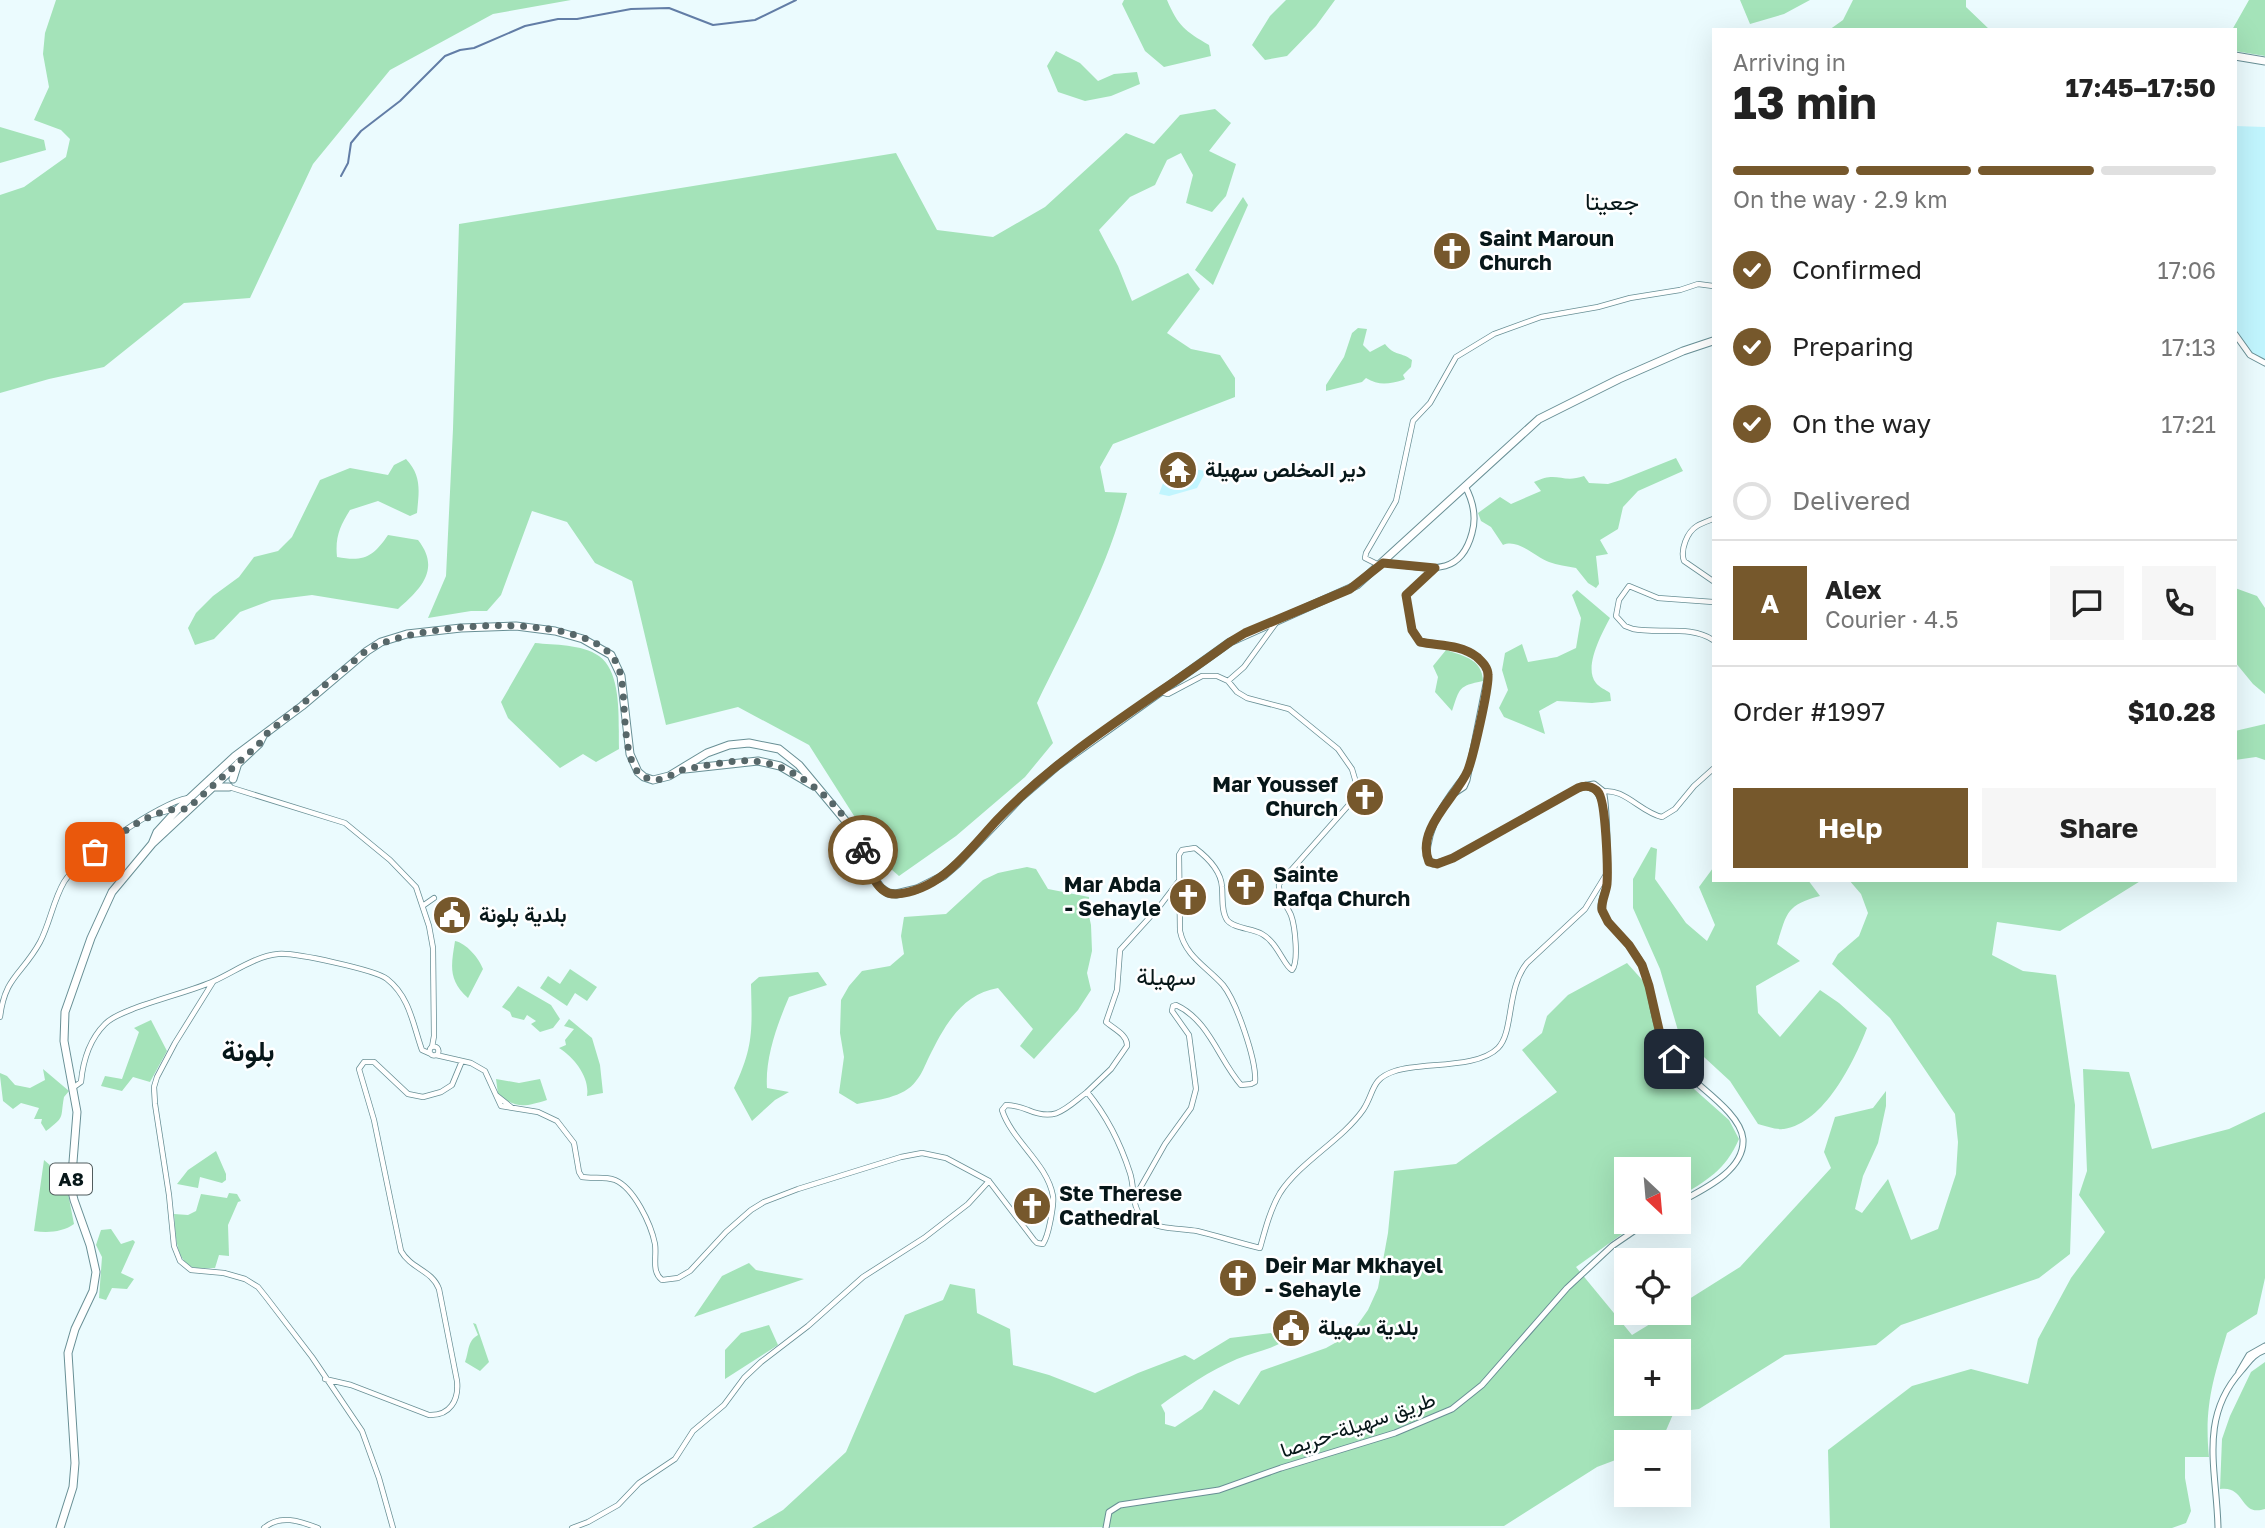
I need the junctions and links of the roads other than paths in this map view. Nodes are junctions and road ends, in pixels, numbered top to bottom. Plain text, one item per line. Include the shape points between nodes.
1 (2237, 55) edge
2 (2265, 61) edge
3 (1712, 286) edge
4 (2237, 337) edge
5 (1712, 341) edge
6 (2265, 363) edge
7 (1464, 486) junction
8 (1712, 520) edge
9 (1382, 564) junction
10 (1435, 568) junction
11 (1712, 580) edge
12 (1712, 602) edge
13 (1279, 619) junction
14 (1712, 639) edge
15 (1228, 681) junction
16 (1161, 692) junction
17 (264, 736) junction
18 (707, 752) junction
19 (717, 764) junction
20 (799, 765) junction
21 (680, 769) junction
22 (1712, 770) edge
23 (790, 771) junction
24 (224, 775) junction
25 (229, 787) junction
26 (817, 788) junction
27 (209, 789) junction
28 (243, 790) junction
29 (1602, 794) junction
30 (193, 799) junction
31 (183, 809) junction
32 (150, 815) junction
33 (1607, 873) junction
34 (1179, 881) junction
35 (434, 898) dead end
36 (423, 905) junction
37 (213, 982) junction
38 (0, 1017) edge
39 (434, 1051) junction
40 (463, 1061) junction
41 (74, 1087) junction
42 (1087, 1092) junction
43 (989, 1181) junction
44 (1691, 1195) edge
45 (1134, 1198) junction
46 (1630, 1234) edge
47 (2265, 1348) edge
48 (325, 1379) junction
49 (60, 1528) edge
50 (264, 1528) edge
51 (318, 1528) edge
52 (393, 1528) edge
53 (572, 1528) edge
54 (1106, 1528) edge
55 (2218, 1528) edge

1 - 2 highway
3 - 9 street via 1698,284 1541,317 1494,334 1456,357 1430,403 1412,423 1396,500 1365,558
4 - 6 main road via 2250,355
5 - 7 highway, A8 via 1619,379 1539,419
7 - 9 highway, A8
7 - 10 main road via 1475,518 1468,548 1455,563
8 - 11 street via 1692,530 1682,555
9 - 10 main road
9 - 13 highway, A8 via 1350,589
10 - 29 main road via 1406,595 1414,635 1420,642 1440,643 1474,655 1488,674 1464,787 1441,810 1430,832 1427,857 1433,864 1453,858 1582,786 1594,784
12 - 14 street via 1658,598 1629,586 1619,600 1616,616 1633,629 1694,633
13 - 15 street via 1250,660
13 - 16 highway, A8 via 1230,642
15 - 16 street via 1207,675 1168,694
15 - 34 street via 1247,698 1289,709 1325,737 1352,769 1357,793 1279,884 1294,929 1294,970 1263,934 1229,922 1219,875 1195,848 1179,855
16 - 26 highway, A8 via 1049,773 943,876 896,894 881,888 853,830
17 - 21 highway, A8 via 381,642 435,630 516,626 588,640 611,655 621,676 630,754 638,772 653,780
17 - 24 highway, A8
17 - 24 highway, A8 via 254,740
18 - 19 highway via 708,760
18 - 20 highway, A8 via 739,743 760,743 779,749
18 - 21 highway, A8
19 - 21 highway
19 - 23 highway via 758,761
20 - 23 highway
20 - 26 highway, A8
22 - 29 street via 1662,817 1612,792
23 - 26 highway
24 - 25 street
24 - 27 highway, A8
24 - 28 street
24 - 30 highway, A8
25 - 27 highway
25 - 28 street
27 - 30 highway, A8
28 - 36 street via 349,826 400,869
29 - 33 main road
30 - 31 highway, A8
30 - 32 street via 169,804
31 - 32 street
31 - 41 highway, A8 via 157,832 107,900 69,998 63,1033
32 - 38 street via 70,874 39,944 5,989
33 - 44 main road via 1602,910 1642,965 1660,1034 1684,1071 1741,1130 1742,1148 1731,1167
33 - 45 street via 1585,908 1520,974 1501,1045 1482,1057 1395,1071 1378,1080 1362,1111 1281,1191 1260,1248 1152,1223 1140,1215
34 - 42 street via 1120,950 1117,990 1106,1023 1124,1035 1128,1046
34 - 45 street via 1183,942 1234,1002 1255,1082 1241,1085 1198,1022 1184,1008 1173,1006 1190,1039 1195,1095
35 - 36 street
36 - 39 street via 433,948
37 - 39 street via 283,953 380,974 402,996 420,1044
37 - 41 street via 105,1023 89,1047 81,1082
37 - 48 street via 154,1087 174,1246 180,1261 191,1270 233,1275 258,1287
39 - 40 street
40 - 43 street via 485,1072 496,1095 512,1108 557,1121 574,1143 580,1175 612,1179 626,1189 649,1225 655,1271 662,1280 691,1271 751,1210 785,1192 922,1153 946,1158
40 - 48 street via 452,1085 423,1097 408,1094 374,1062 364,1062 359,1069 377,1130 401,1251 412,1266 434,1279 439,1289 457,1381 455,1401 443,1414 429,1415
41 - 49 highway, A8 via 77,1130 71,1187 96,1272 68,1353 75,1463
42 - 43 street via 1054,1115 1044,1116 1017,1105 1002,1110 1043,1173 1054,1199 1045,1242 1034,1240
42 - 45 street via 1125,1161
43 - 53 street via 968,1204 863,1277 761,1362 724,1405 693,1431 675,1459 639,1483 618,1505
46 - 54 main road, طريق سهيلة-حريصا via 1567,1288 1482,1385 1452,1409 1395,1433 1219,1490 1120,1505 1109,1512
47 - 55 main road via 2249,1355 2240,1366 2222,1400 2213,1432
48 - 52 street via 365,1438
50 - 51 street via 289,1520

